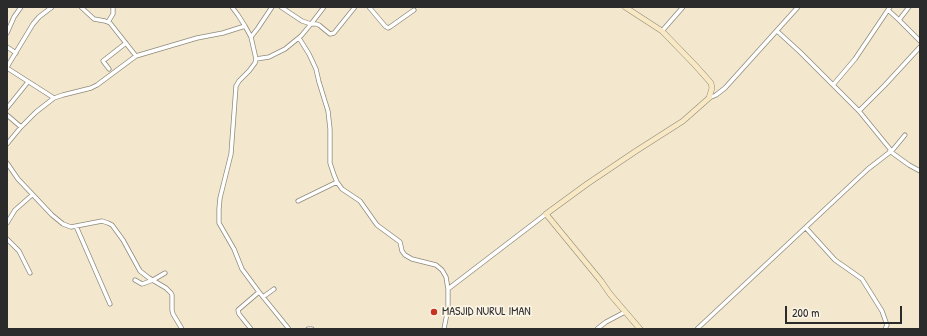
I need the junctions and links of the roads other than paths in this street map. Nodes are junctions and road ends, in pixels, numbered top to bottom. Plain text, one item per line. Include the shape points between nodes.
1 (20, 7) edge
2 (52, 7) edge
3 (81, 7) edge
4 (114, 7) edge
5 (239, 7) edge
6 (272, 7) edge
7 (281, 7) edge
8 (324, 7) edge
9 (355, 7) edge
10 (369, 7) edge
11 (625, 7) edge
12 (683, 7) edge
13 (798, 7) edge
14 (909, 7) edge
15 (234, 9) edge
16 (889, 9) edge
17 (414, 10) dead end
18 (899, 20) junction
19 (108, 22) junction
20 (311, 24) junction
21 (245, 26) junction
22 (662, 31) junction
23 (777, 31) junction
24 (7, 33) edge
25 (251, 36) junction
26 (299, 38) junction
27 (920, 41) edge
28 (126, 43) junction
29 (7, 47) edge
30 (920, 47) edge
31 (16, 53) junction
32 (136, 56) junction
33 (256, 59) junction
34 (7, 68) edge
35 (109, 68) dead end
36 (28, 82) junction
37 (833, 85) junction
38 (712, 88) junction
39 (720, 92) junction
40 (54, 98) junction
41 (709, 98) junction
42 (7, 108) edge
43 (859, 111) junction
44 (7, 115) edge
45 (21, 127) junction
46 (905, 135) dead end
47 (7, 142) edge
48 (891, 152) junction
49 (7, 163) edge
50 (920, 171) edge
51 (337, 182) junction
52 (32, 195) junction
53 (298, 201) dead end
54 (546, 214) junction
55 (7, 223) edge
56 (76, 226) junction
57 (806, 228) junction
58 (7, 239) edge
59 (30, 273) dead end
60 (165, 273) dead end
61 (135, 280) dead end
62 (153, 280) junction
63 (274, 289) dead end
64 (448, 289) junction
65 (260, 292) junction
66 (263, 297) junction
67 (110, 304) dead end
68 (626, 312) junction
69 (886, 327) edge
70 (182, 329) edge
71 (251, 329) edge
72 (289, 329) edge
73 (308, 329) edge
74 (312, 329) edge
75 (444, 329) edge
76 (597, 329) edge
77 (640, 329) edge
78 (697, 329) edge

1 - 24 street
2 - 31 street via 35,21
3 - 19 street via 94,19
4 - 19 street
5 - 15 street
6 - 25 street
7 - 20 street
8 - 20 street
9 - 20 street via 332,34 319,25
10 - 17 street via 388,28
11 - 22 street
12 - 22 street
13 - 23 street
14 - 18 street
15 - 21 street
16 - 18 street
16 - 37 street via 856,59
18 - 27 street
19 - 28 street
20 - 26 street
21 - 25 street
21 - 32 street
22 - 38 street via 708,79
23 - 37 street
23 - 39 street
25 - 33 street
26 - 33 street via 276,54
26 - 51 street via 316,69 328,111 330,163
28 - 32 street
28 - 35 street via 103,61
29 - 31 street
30 - 43 street
31 - 34 street
32 - 40 street via 97,85
33 - 65 street via 235,89 231,154 220,198 219,223 234,249 242,270
34 - 36 street
36 - 40 street
36 - 42 street
37 - 43 street
38 - 39 street
38 - 41 street
39 - 41 street
40 - 45 street
41 - 54 street via 683,121
43 - 48 street
44 - 45 street
45 - 47 street
46 - 48 street
48 - 50 street
48 - 57 street via 868,169
49 - 52 street
51 - 53 street
51 - 64 street via 342,189 360,201 377,225 400,242 404,255 436,265 442,270
52 - 55 street via 15,210
52 - 56 street via 63,224
54 - 64 street
54 - 68 street
56 - 62 street via 102,221 112,225 140,271
56 - 67 street
57 - 69 street via 835,260 862,279 880,308
57 - 78 street
58 - 59 street via 19,251
60 - 62 street
61 - 62 street via 142,284
62 - 70 street via 171,293 173,314
63 - 66 street
64 - 75 street
65 - 66 street
65 - 71 street via 238,309
66 - 72 street
68 - 76 street
68 - 77 street
73 - 74 street

